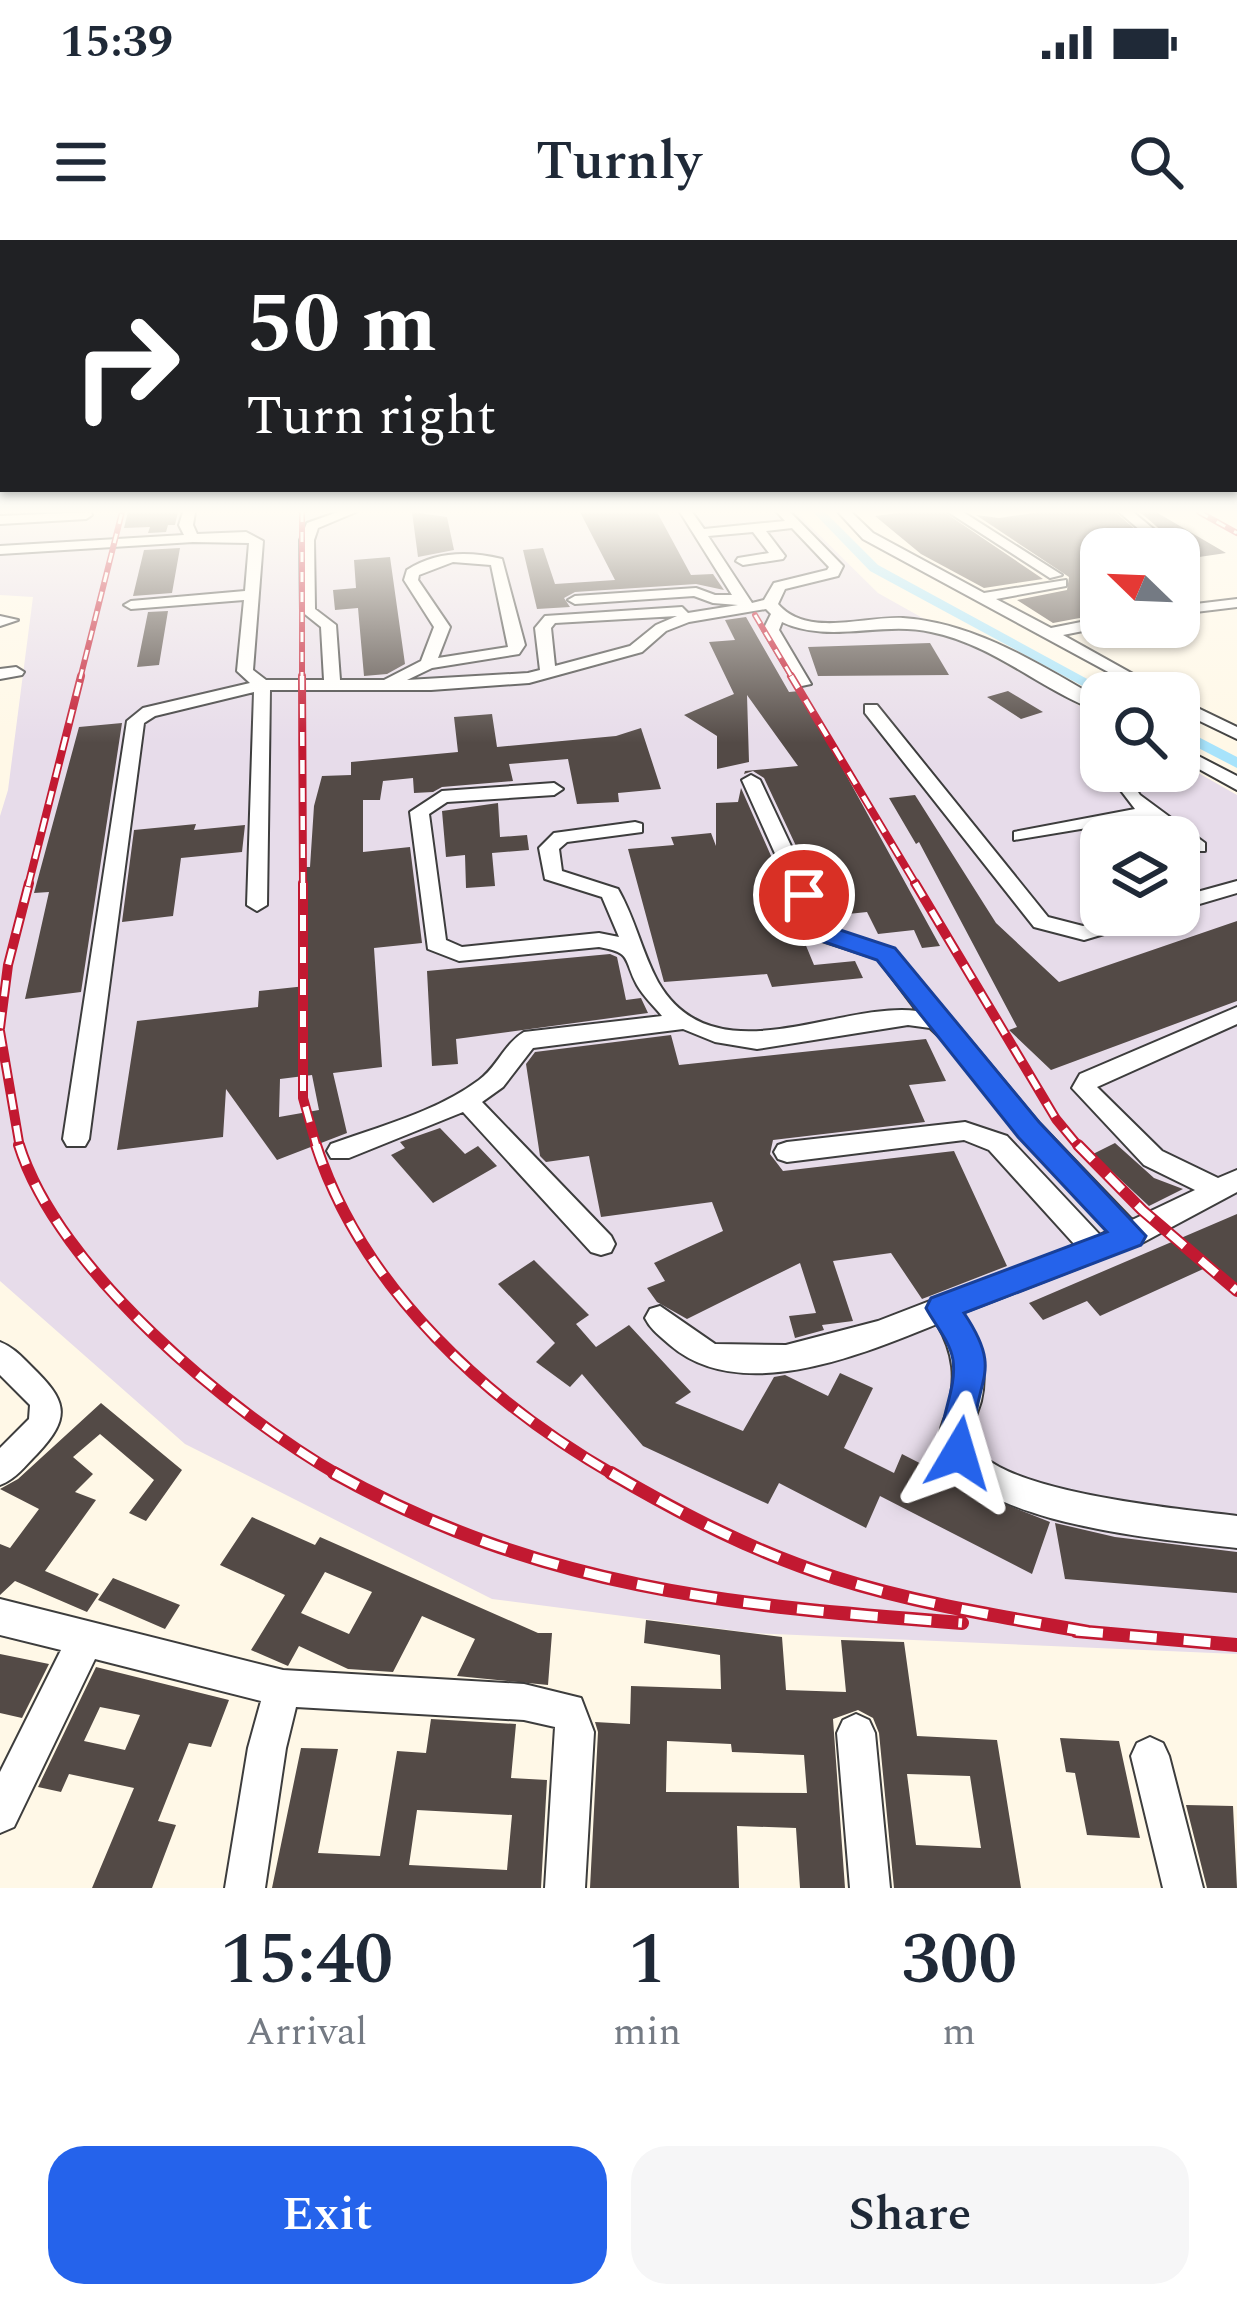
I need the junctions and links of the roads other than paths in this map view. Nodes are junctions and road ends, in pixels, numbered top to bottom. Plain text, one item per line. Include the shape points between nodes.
1 (252, 589) edge
2 (308, 589) edge
3 (417, 589) edge
4 (503, 589) edge
5 (732, 589) edge
6 (778, 589) edge
7 (963, 589) edge
8 (1018, 589) edge
9 (1001, 593) junction
10 (252, 595) junction
11 (979, 598) junction
12 (575, 600) dead end
13 (1237, 603) edge
14 (739, 604) junction
15 (131, 605) dead end
16 (1025, 607) dead end
17 (1200, 607) edge
18 (773, 610) junction
19 (1080, 627) edge
20 (1046, 634) junction
21 (428, 664) junction
22 (1119, 672) edge
23 (548, 673) junction
24 (803, 684) dead end
25 (262, 685) junction
26 (332, 685) junction
27 (385, 685) junction
28 (1080, 695) edge
29 (871, 709) dead end
30 (1200, 715) edge
31 (1237, 734) edge
32 (1200, 763) edge
33 (751, 780) dead end
34 (1237, 784) edge
35 (554, 789) dead end
36 (1127, 792) edge
37 (1151, 812) junction
38 (1156, 816) edge
39 (635, 828) dead end
40 (1021, 836) dead end
41 (1237, 887) edge
42 (1200, 898) edge
43 (257, 905) dead end
44 (1080, 932) edge
45 (638, 956) junction
46 (1237, 1016) edge
47 (937, 1021) junction
48 (687, 1022) junction
49 (466, 1100) junction
50 (76, 1139) dead end
51 (340, 1151) dead end
52 (787, 1152) dead end
53 (1228, 1185) edge
54 (1130, 1236) junction
55 (601, 1244) dead end
56 (1096, 1249) junction
57 (943, 1308) junction
58 (660, 1318) dead end
59 (0, 1355) edge
60 (0, 1470) edge
61 (1237, 1532) edge
62 (0, 1617) edge
63 (86, 1638) junction
64 (283, 1688) junction
65 (856, 1733) dead end
66 (1150, 1756) dead end
67 (0, 1813) edge
68 (245, 1888) edge
69 (565, 1888) edge
70 (870, 1888) edge
71 (1184, 1888) edge

1 - 10 street
2 - 26 street via 308,611 328,625
3 - 21 street via 442,627
4 - 21 street via 517,645 503,656
5 - 14 street
6 - 18 street
7 - 11 street
8 - 9 street
9 - 11 street
9 - 16 street
10 - 15 street
10 - 25 street via 245,671
11 - 20 street
12 - 14 street via 696,592
13 - 17 street
14 - 18 street
14 - 23 street via 661,628 636,649
14 - 23 street via 550,619 543,628
18 - 24 street via 771,630
18 - 28 street via 791,623 928,626 1011,657
19 - 20 street
20 - 22 street
21 - 27 street
23 - 27 street
25 - 26 street
25 - 43 street
25 - 50 street via 136,721
26 - 27 street
29 - 44 street via 1041,922
30 - 31 street
32 - 34 street
33 - 47 street via 821,932 886,954
35 - 45 street via 442,797 419,812 436,944 459,954 610,940
36 - 37 street
37 - 38 street
37 - 40 street
39 - 45 street via 561,837 549,848 552,875 611,893
41 - 42 street
45 - 48 street via 648,986
46 - 53 street via 1084,1088 1153,1158
47 - 48 street via 908,1017 757,1041
47 - 54 street
48 - 49 street via 532,1038 492,1084
49 - 51 street
49 - 55 street
52 - 56 street via 985,1135
53 - 54 street
54 - 56 street
56 - 57 street
57 - 58 street via 847,1344 721,1358
57 - 61 street via 971,1365 956,1438 973,1468 1079,1510
59 - 60 street via 45,1400 46,1424
62 - 63 street
63 - 64 street
63 - 67 street
64 - 68 street
64 - 69 street via 568,1711 575,1732
65 - 70 street
66 - 71 street

